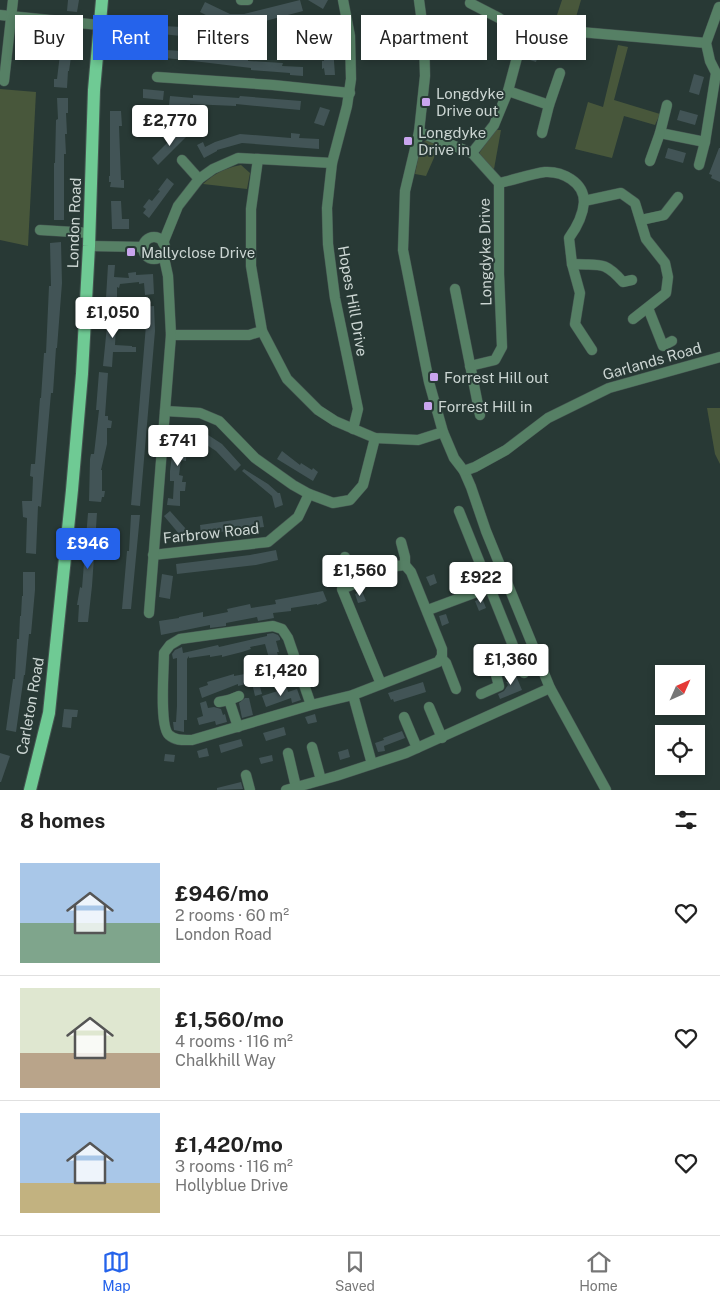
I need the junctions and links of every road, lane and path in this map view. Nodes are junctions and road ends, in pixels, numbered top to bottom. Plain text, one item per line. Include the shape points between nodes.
1 (13, 0) edge
2 (102, 0) edge
3 (241, 0) edge
4 (248, 0) edge
5 (343, 0) edge
6 (419, 0) edge
7 (470, 3) dead end
8 (719, 7) dead end
9 (0, 15) edge
10 (101, 15) edge
11 (12, 16) junction
12 (497, 17) edge
13 (93, 24) edge
14 (586, 32) edge
15 (706, 42) junction
16 (97, 60) edge
17 (516, 60) edge
18 (560, 73) dead end
19 (157, 77) dead end
20 (4, 81) dead end
21 (508, 91) junction
22 (350, 92) junction
23 (549, 105) junction
24 (667, 105) dead end
25 (418, 132) junction
26 (542, 133) dead end
27 (660, 133) junction
28 (705, 142) junction
29 (472, 153) junction
30 (258, 159) junction
31 (182, 160) dead end
32 (650, 161) dead end
33 (332, 163) junction
34 (699, 165) dead end
35 (199, 179) junction
36 (499, 183) junction
37 (678, 197) dead end
38 (584, 201) junction
39 (640, 220) junction
40 (40, 230) dead end
41 (90, 232) junction
42 (90, 246) junction
43 (144, 247) junction
44 (163, 248) junction
45 (572, 264) junction
46 (632, 280) dead end
47 (454, 290) dead end
48 (648, 308) junction
49 (633, 319) dead end
50 (262, 331) junction
51 (171, 335) junction
52 (672, 341) dead end
53 (592, 350) dead end
54 (720, 357) edge
55 (470, 366) junction
56 (165, 410) junction
57 (480, 415) dead end
58 (353, 429) junction
59 (443, 432) junction
60 (375, 438) junction
61 (464, 471) junction
62 (309, 494) junction
63 (459, 511) dead end
64 (401, 542) dead end
65 (153, 555) junction
66 (344, 557) dead end
67 (405, 565) junction
68 (506, 581) junction
69 (355, 584) junction
70 (490, 587) junction
71 (428, 610) junction
72 (148, 613) dead end
73 (58, 627) joint
74 (441, 658) junction
75 (520, 661) junction
76 (524, 673) dead end
77 (381, 684) junction
78 (550, 688) junction
79 (456, 689) dead end
80 (481, 694) dead end
81 (353, 695) junction
82 (229, 699) dead end
83 (311, 705) junction
84 (429, 707) dead end
85 (404, 717) dead end
86 (238, 727) junction
87 (442, 738) junction
88 (312, 747) dead end
89 (417, 748) junction
90 (288, 753) dead end
91 (372, 764) junction
92 (246, 775) dead end
93 (321, 780) junction
94 (291, 789) edge
95 (30, 790) edge
96 (250, 790) edge
97 (606, 790) edge

1 - 11 street
2 - 10 main road, London Road
3 - 4 street
5 - 22 street, Hopes Hill Drive via 350,36
6 - 25 street via 425,76
7 - 12 street
8 - 15 street
9 - 11 street
11 - 13 street
11 - 20 street
14 - 15 street
15 - 28 street via 716,73
16 - 41 main road, London Road
17 - 21 street
18 - 23 street
19 - 22 street
21 - 23 street
21 - 29 street via 494,125
22 - 33 street, Hopes Hill Drive
23 - 26 street
24 - 27 street
25 - 29 street, Longdyke Drive
25 - 59 street via 405,191 403,250 429,382
27 - 28 street
27 - 32 street
28 - 34 street
29 - 36 street, Longdyke Drive
30 - 33 street
30 - 35 street via 238,158
30 - 50 street via 251,209 251,266
31 - 35 street
33 - 58 street, Hopes Hill Drive via 327,208 328,244 335,298 358,409
35 - 44 street via 178,206
36 - 38 street via 545,172 565,174 578,186
36 - 55 street, Longdyke Drive via 502,347 496,360
37 - 39 street via 664,215
38 - 39 street via 621,193 635,203
38 - 45 street via 578,225 569,238
39 - 48 street via 646,239 665,263 668,277 666,294
40 - 41 street
41 - 42 main road, London Road
42 - 43 street
42 - 73 main road, London Road via 82,374
43 - 44 street via 145,253 156,258
43 - 44 street via 145,242 153,237 159,238
44 - 51 street
45 - 46 street via 600,264 623,282
45 - 53 street via 580,293 575,324
47 - 55 street, Longdyke Drive
48 - 49 street
48 - 52 street via 663,346
50 - 51 street via 249,335
50 - 58 street via 287,379 318,410
51 - 56 street
54 - 61 street, Garlands Road via 609,388 548,418 506,450
55 - 57 street, Longdyke Drive
56 - 62 street via 200,413 219,421 255,458
56 - 65 street
58 - 60 street
59 - 60 street via 418,440
59 - 61 street via 454,458
60 - 62 street via 363,485 350,500 333,503
61 - 68 street
62 - 65 street, Farbrow Road via 298,517 268,542
63 - 70 street
64 - 67 street
65 - 72 street
66 - 69 street
67 - 69 street
67 - 71 street
68 - 70 street
68 - 78 street
69 - 77 street via 342,589
70 - 71 street
70 - 75 street
71 - 74 street via 442,649
73 - 95 main road, Carleton Road via 49,714
74 - 77 street
74 - 79 street
75 - 76 street
75 - 80 street via 494,671 499,686
77 - 81 street
78 - 87 street
78 - 97 street
81 - 83 street
81 - 91 street
82 - 86 street
83 - 86 street
83 - 86 street via 282,629 273,626 189,637 170,645 164,653 163,721 168,734 178,740 192,740
84 - 87 street
85 - 89 street
87 - 89 street
88 - 93 street
89 - 91 street
90 - 94 street
91 - 93 street
92 - 96 street
93 - 94 street

